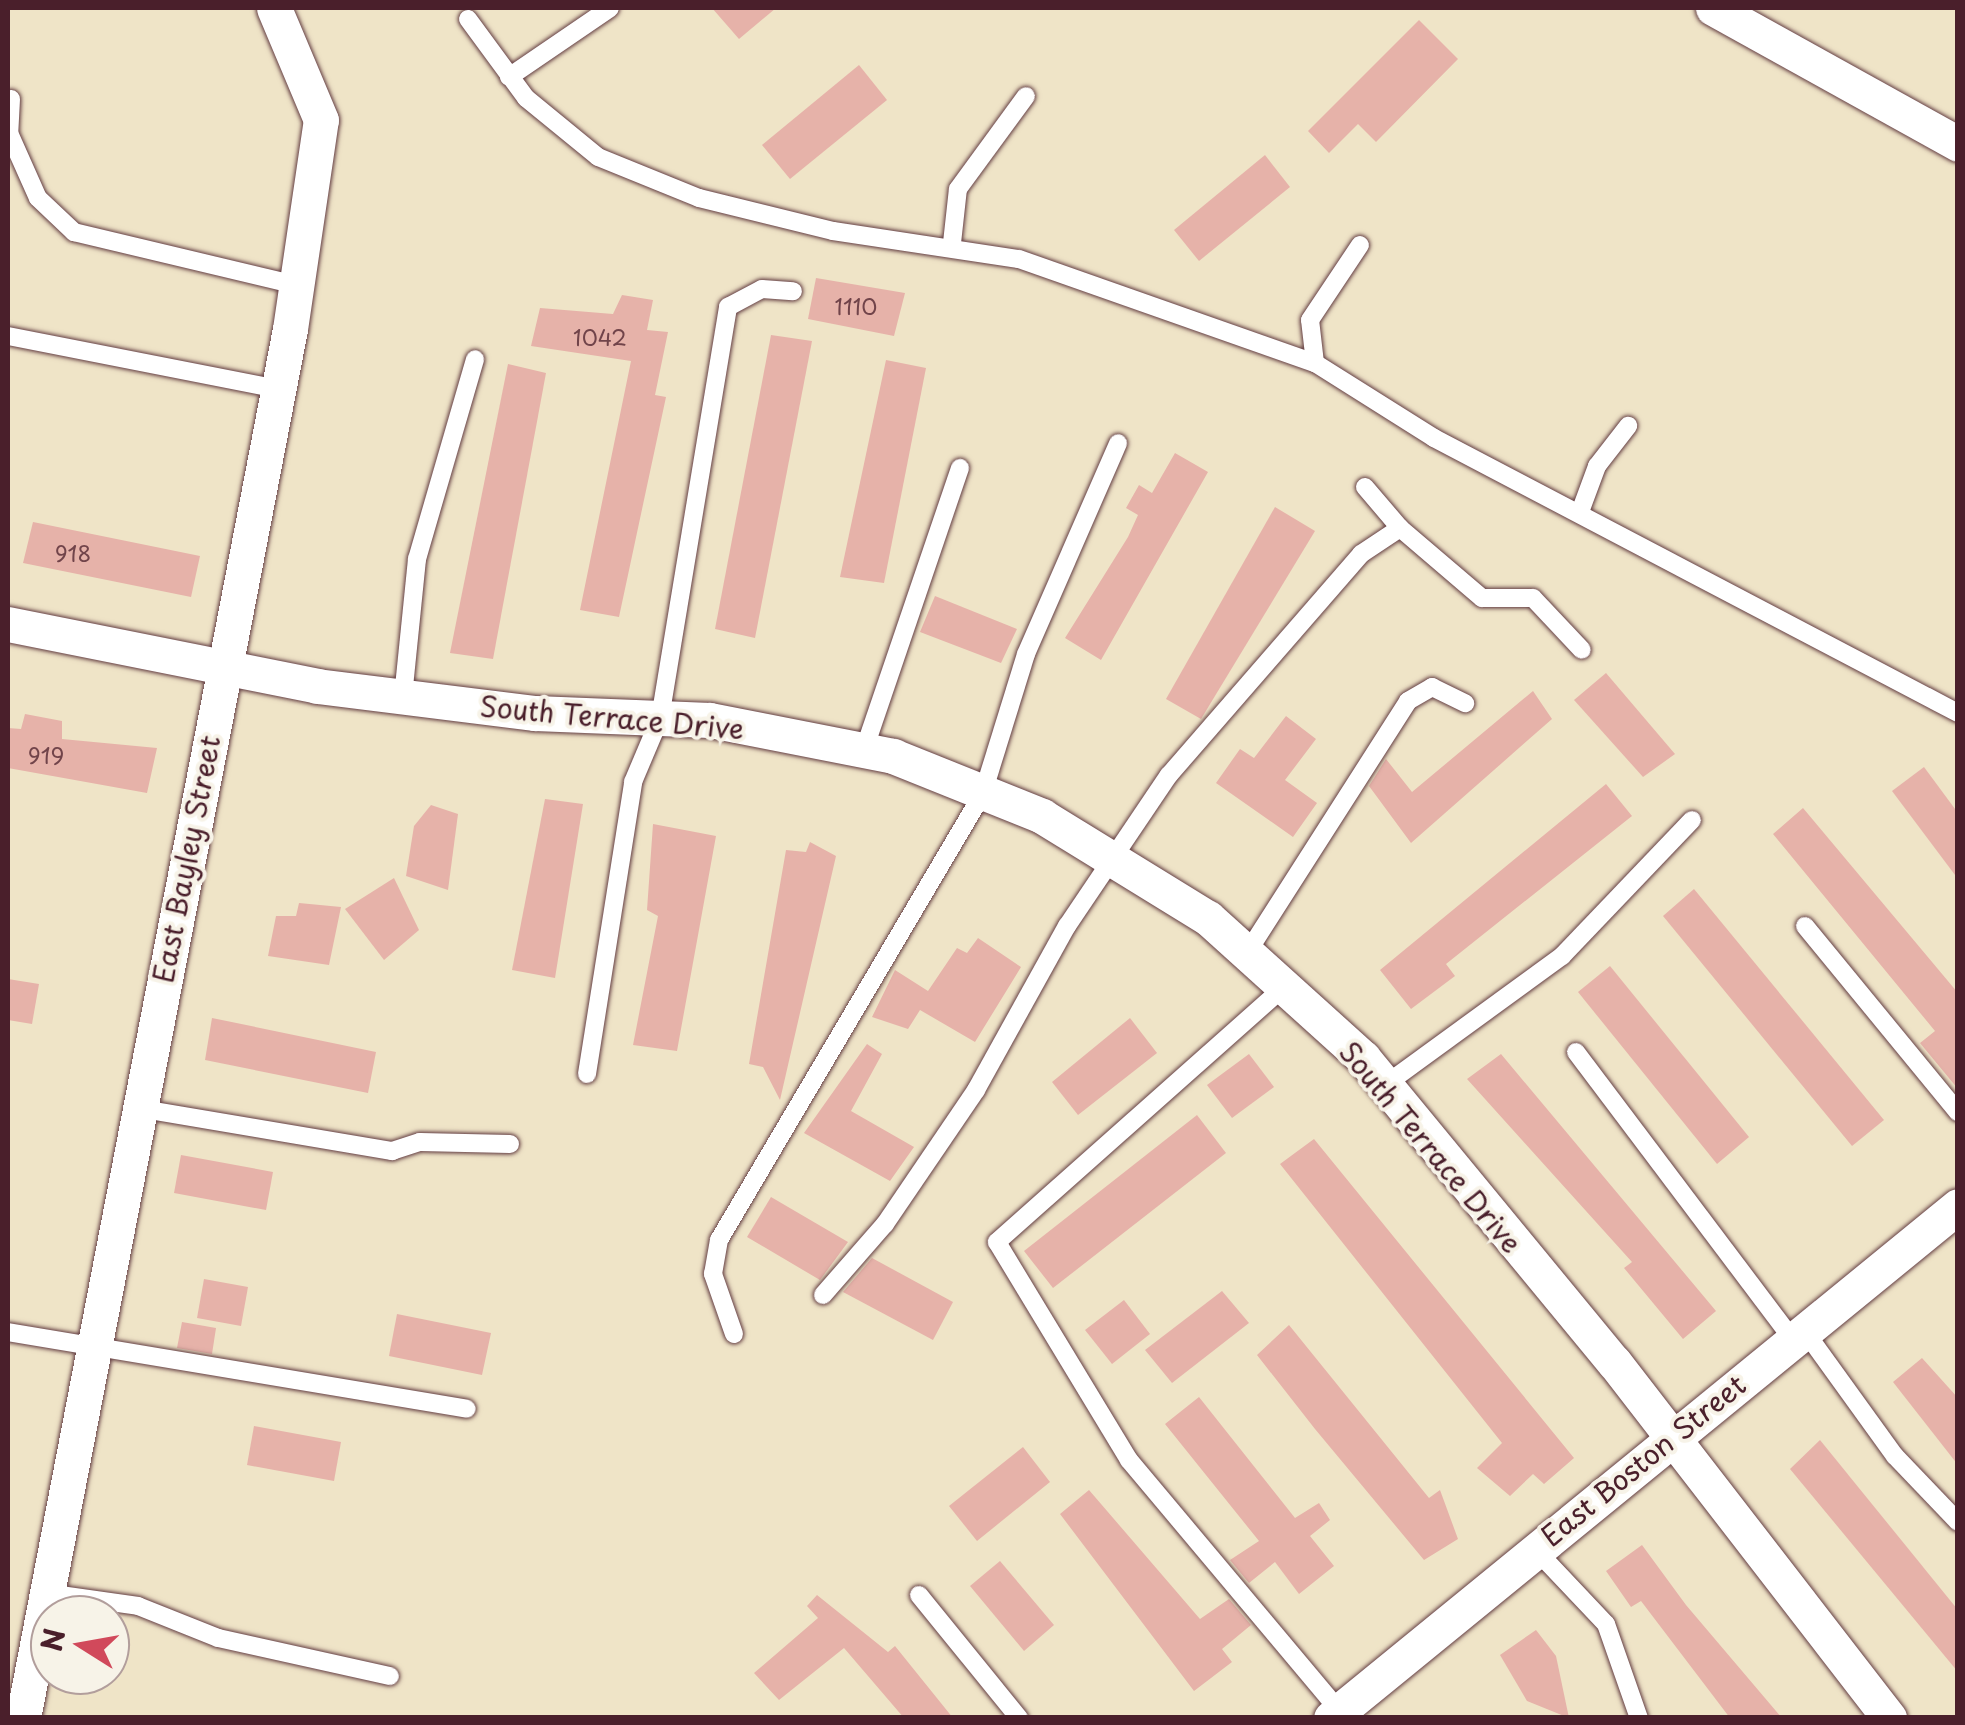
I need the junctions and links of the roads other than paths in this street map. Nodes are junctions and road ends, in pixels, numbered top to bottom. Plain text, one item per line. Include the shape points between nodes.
1 (274, 8) edge
2 (610, 8) edge
3 (1713, 8) edge
4 (468, 19) dead end
5 (510, 77) junction
6 (1026, 96) dead end
7 (11, 99) dead end
8 (1958, 144) edge
9 (952, 243) junction
10 (1360, 245) dead end
11 (296, 285) junction
12 (793, 291) dead end
13 (8, 336) edge
14 (475, 360) dead end
15 (1315, 363) junction
16 (278, 389) junction
17 (1628, 426) dead end
18 (1118, 443) dead end
19 (960, 468) dead end
20 (1365, 487) dead end
21 (1580, 512) junction
22 (1400, 528) junction
23 (8, 624) edge
24 (1582, 650) dead end
25 (225, 668) junction
26 (403, 696) junction
27 (1465, 703) dead end
28 (1958, 712) edge
29 (660, 718) junction
30 (864, 750) junction
31 (983, 792) junction
32 (1692, 820) dead end
33 (1115, 861) junction
34 (1805, 926) dead end
35 (1247, 954) junction
36 (1284, 987) junction
37 (1576, 1052) dead end
38 (586, 1074) dead end
39 (1385, 1085) junction
40 (136, 1108) junction
41 (1958, 1112) edge
42 (510, 1144) dead end
43 (1958, 1206) edge
44 (823, 1295) dead end
45 (8, 1332) edge
46 (734, 1334) dead end
47 (1798, 1334) junction
48 (92, 1349) junction
49 (467, 1408) dead end
50 (1672, 1436) junction
51 (1958, 1522) edge
52 (1535, 1548) junction
53 (46, 1594) junction
54 (919, 1595) dead end
55 (390, 1676) dead end
56 (1338, 1715) edge
57 (23, 1718) edge
58 (1019, 1718) edge
59 (1639, 1718) edge
60 (1889, 1718) edge

1 - 11 street, East Bayley Street via 321,120
2 - 5 lane
3 - 8 street
4 - 5 lane
5 - 9 lane via 598,156 700,198 832,231
6 - 9 lane via 958,189
7 - 11 lane via 8,134 38,198 74,232
9 - 15 lane via 1156,301
10 - 15 lane via 1310,320
11 - 16 street, East Bayley Street
12 - 29 lane via 762,289 728,308 660,676
13 - 16 lane
14 - 26 lane via 417,560
15 - 21 lane via 1434,438
16 - 25 street, East Bayley Street
17 - 21 lane via 1596,466
18 - 31 lane via 1032,636
19 - 30 lane
20 - 22 lane
21 - 28 lane
22 - 24 lane via 1482,598 1533,598
22 - 33 lane via 1361,554 1169,774
23 - 25 street, South Terrace Drive
25 - 26 street, South Terrace Drive
25 - 40 street, East Bayley Street
26 - 29 street, South Terrace Drive
27 - 35 lane via 1432,687 1408,701
29 - 30 street, South Terrace Drive
29 - 38 lane via 633,782
30 - 31 street, South Terrace Drive
31 - 33 street, South Terrace Drive
31 - 46 lane via 719,1240 713,1274
32 - 39 lane via 1562,956
33 - 35 street, South Terrace Drive
33 - 44 lane via 966,1104
34 - 41 lane
35 - 36 street, South Terrace Drive
36 - 39 street, South Terrace Drive
36 - 56 lane via 997,1242 1129,1460
37 - 47 lane
39 - 50 street, South Terrace Drive
40 - 42 lane via 392,1152 420,1142
40 - 48 street, East Bayley Street
43 - 47 street, East Boston Street
45 - 48 lane
47 - 50 street, East Boston Street
47 - 51 lane via 1894,1456
48 - 49 lane
48 - 53 street, East Bayley Street
50 - 52 street, East Boston Street
50 - 60 street, South Terrace Drive
52 - 56 street, East Boston Street
52 - 59 lane via 1606,1624
53 - 55 lane via 138,1606 218,1638
53 - 57 street, East Bayley Street
54 - 58 lane

